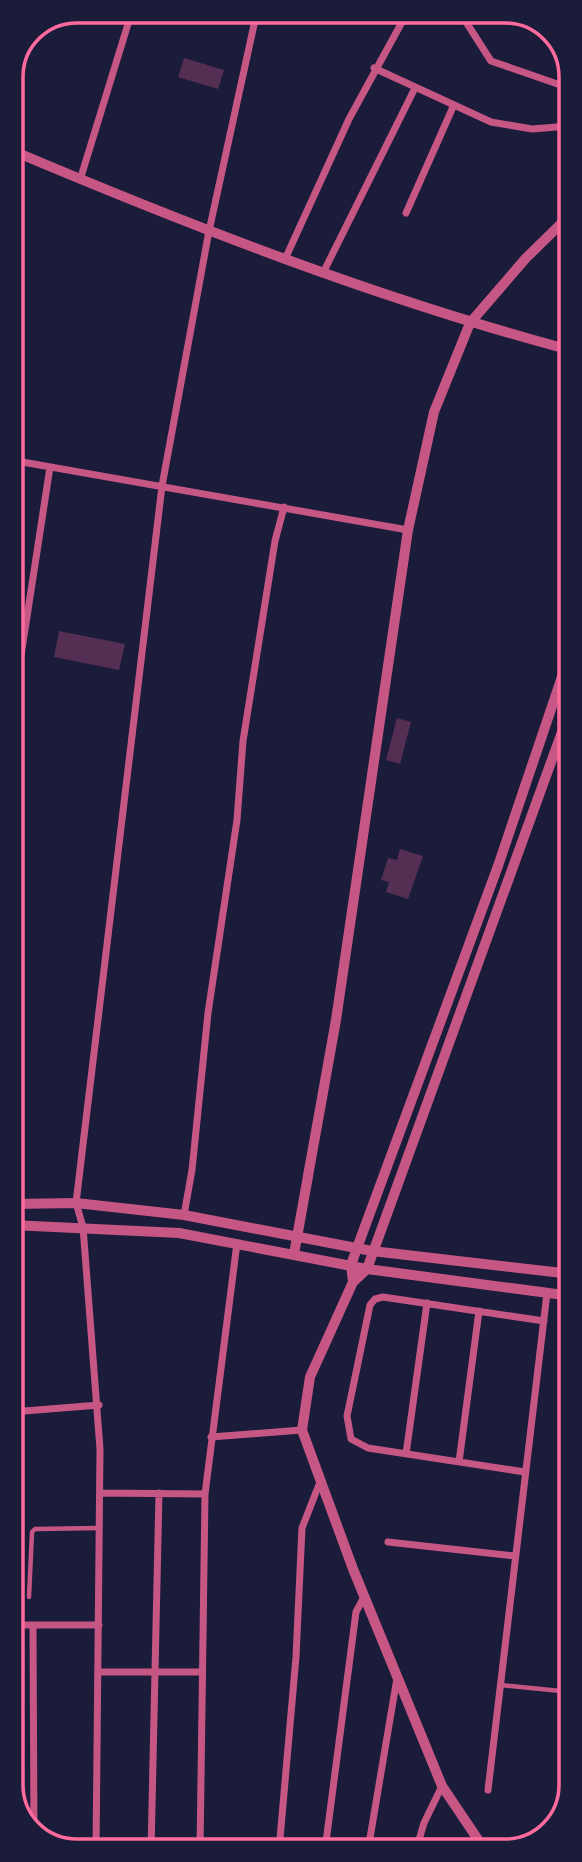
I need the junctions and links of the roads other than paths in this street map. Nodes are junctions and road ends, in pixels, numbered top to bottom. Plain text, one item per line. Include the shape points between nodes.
1 (128, 23) edge
2 (254, 23) edge
3 (401, 23) edge
4 (467, 23) edge
5 (374, 68) junction
6 (559, 85) edge
7 (415, 88) junction
8 (453, 107) junction
9 (559, 127) edge
10 (23, 155) edge
11 (80, 180) junction
12 (406, 214) dead end
13 (559, 226) edge
14 (209, 231) junction
15 (286, 257) junction
16 (324, 271) junction
17 (470, 323) junction
18 (559, 347) edge
19 (23, 462) edge
20 (50, 467) junction
21 (162, 486) junction
22 (284, 507) junction
23 (408, 530) junction
24 (23, 643) edge
25 (559, 685) edge
26 (559, 740) edge
27 (503, 850) junction
28 (517, 856) junction
29 (76, 1203) junction
30 (23, 1204) edge
31 (184, 1215) junction
32 (23, 1225) edge
33 (83, 1227) junction
34 (297, 1236) junction
35 (237, 1242) junction
36 (356, 1248) junction
37 (372, 1251) junction
38 (294, 1254) junction
39 (351, 1265) junction
40 (367, 1269) junction
41 (559, 1273) edge
42 (353, 1282) junction
43 (547, 1293) junction
44 (559, 1294) edge
45 (428, 1303) junction
46 (480, 1311) junction
47 (544, 1321) junction
48 (99, 1405) junction
49 (23, 1411) edge
50 (302, 1430) junction
51 (211, 1437) junction
52 (406, 1454) junction
53 (459, 1462) junction
54 (525, 1472) junction
55 (321, 1481) junction
56 (100, 1493) junction
57 (159, 1493) junction
58 (205, 1494) junction
59 (99, 1528) junction
60 (388, 1542) dead end
61 (515, 1556) junction
62 (29, 1597) dead end
63 (364, 1597) junction
64 (23, 1625) edge
65 (33, 1625) junction
66 (99, 1625) junction
67 (98, 1672) junction
68 (155, 1672) junction
69 (202, 1672) junction
70 (397, 1678) junction
71 (500, 1685) junction
72 (559, 1691) edge
73 (442, 1786) junction
74 (488, 1790) dead end
75 (34, 1818) edge
76 (97, 1839) edge
77 (151, 1839) edge
78 (200, 1839) edge
79 (280, 1839) edge
80 (326, 1839) edge
81 (369, 1839) edge
82 (419, 1839) edge
83 (478, 1839) edge

1 - 11 street
2 - 14 street
3 - 5 street
4 - 6 street via 491,61
5 - 7 street
5 - 15 street
7 - 8 street
7 - 16 street
8 - 9 street via 505,125
8 - 12 street
10 - 11 street
11 - 14 street
13 - 17 street
14 - 15 street
14 - 21 street
15 - 16 street
16 - 17 street
17 - 18 street
17 - 23 street via 434,412
19 - 20 street
20 - 21 street
20 - 24 street
21 - 22 street
21 - 29 street
22 - 23 street
22 - 31 street via 243,741 237,820
23 - 34 street via 335,1020
25 - 27 street
26 - 28 street
27 - 28 street
27 - 36 street
28 - 37 street
29 - 30 street
29 - 31 street
29 - 33 street
31 - 34 street
32 - 33 street
33 - 35 street
33 - 48 street
34 - 36 street
34 - 38 street
35 - 38 street
35 - 51 street
36 - 37 street
36 - 39 street
37 - 40 street
37 - 41 street
38 - 39 street
39 - 40 street
39 - 42 street
40 - 42 street
40 - 43 street
42 - 50 street via 310,1377
43 - 44 street
43 - 47 street
45 - 46 street
45 - 52 street
45 - 52 street via 374,1299 347,1416 351,1439 360,1445
46 - 47 street
46 - 53 street
47 - 54 street
48 - 49 street
48 - 56 street
50 - 51 street
50 - 55 street
51 - 58 street
52 - 53 street
53 - 54 street
54 - 61 street
55 - 63 street
55 - 79 street via 302,1528
56 - 57 street
56 - 59 street
57 - 58 street
57 - 68 street
58 - 69 street
59 - 62 lane via 35,1529
59 - 66 street
60 - 61 street
61 - 71 street
63 - 70 street
63 - 80 street via 356,1612
64 - 65 street
65 - 66 street
65 - 75 street
66 - 67 street
67 - 68 street
67 - 76 street
68 - 69 street
68 - 77 street
69 - 78 street
70 - 73 street
70 - 81 street
71 - 72 lane
71 - 74 street
73 - 82 street
73 - 83 street

